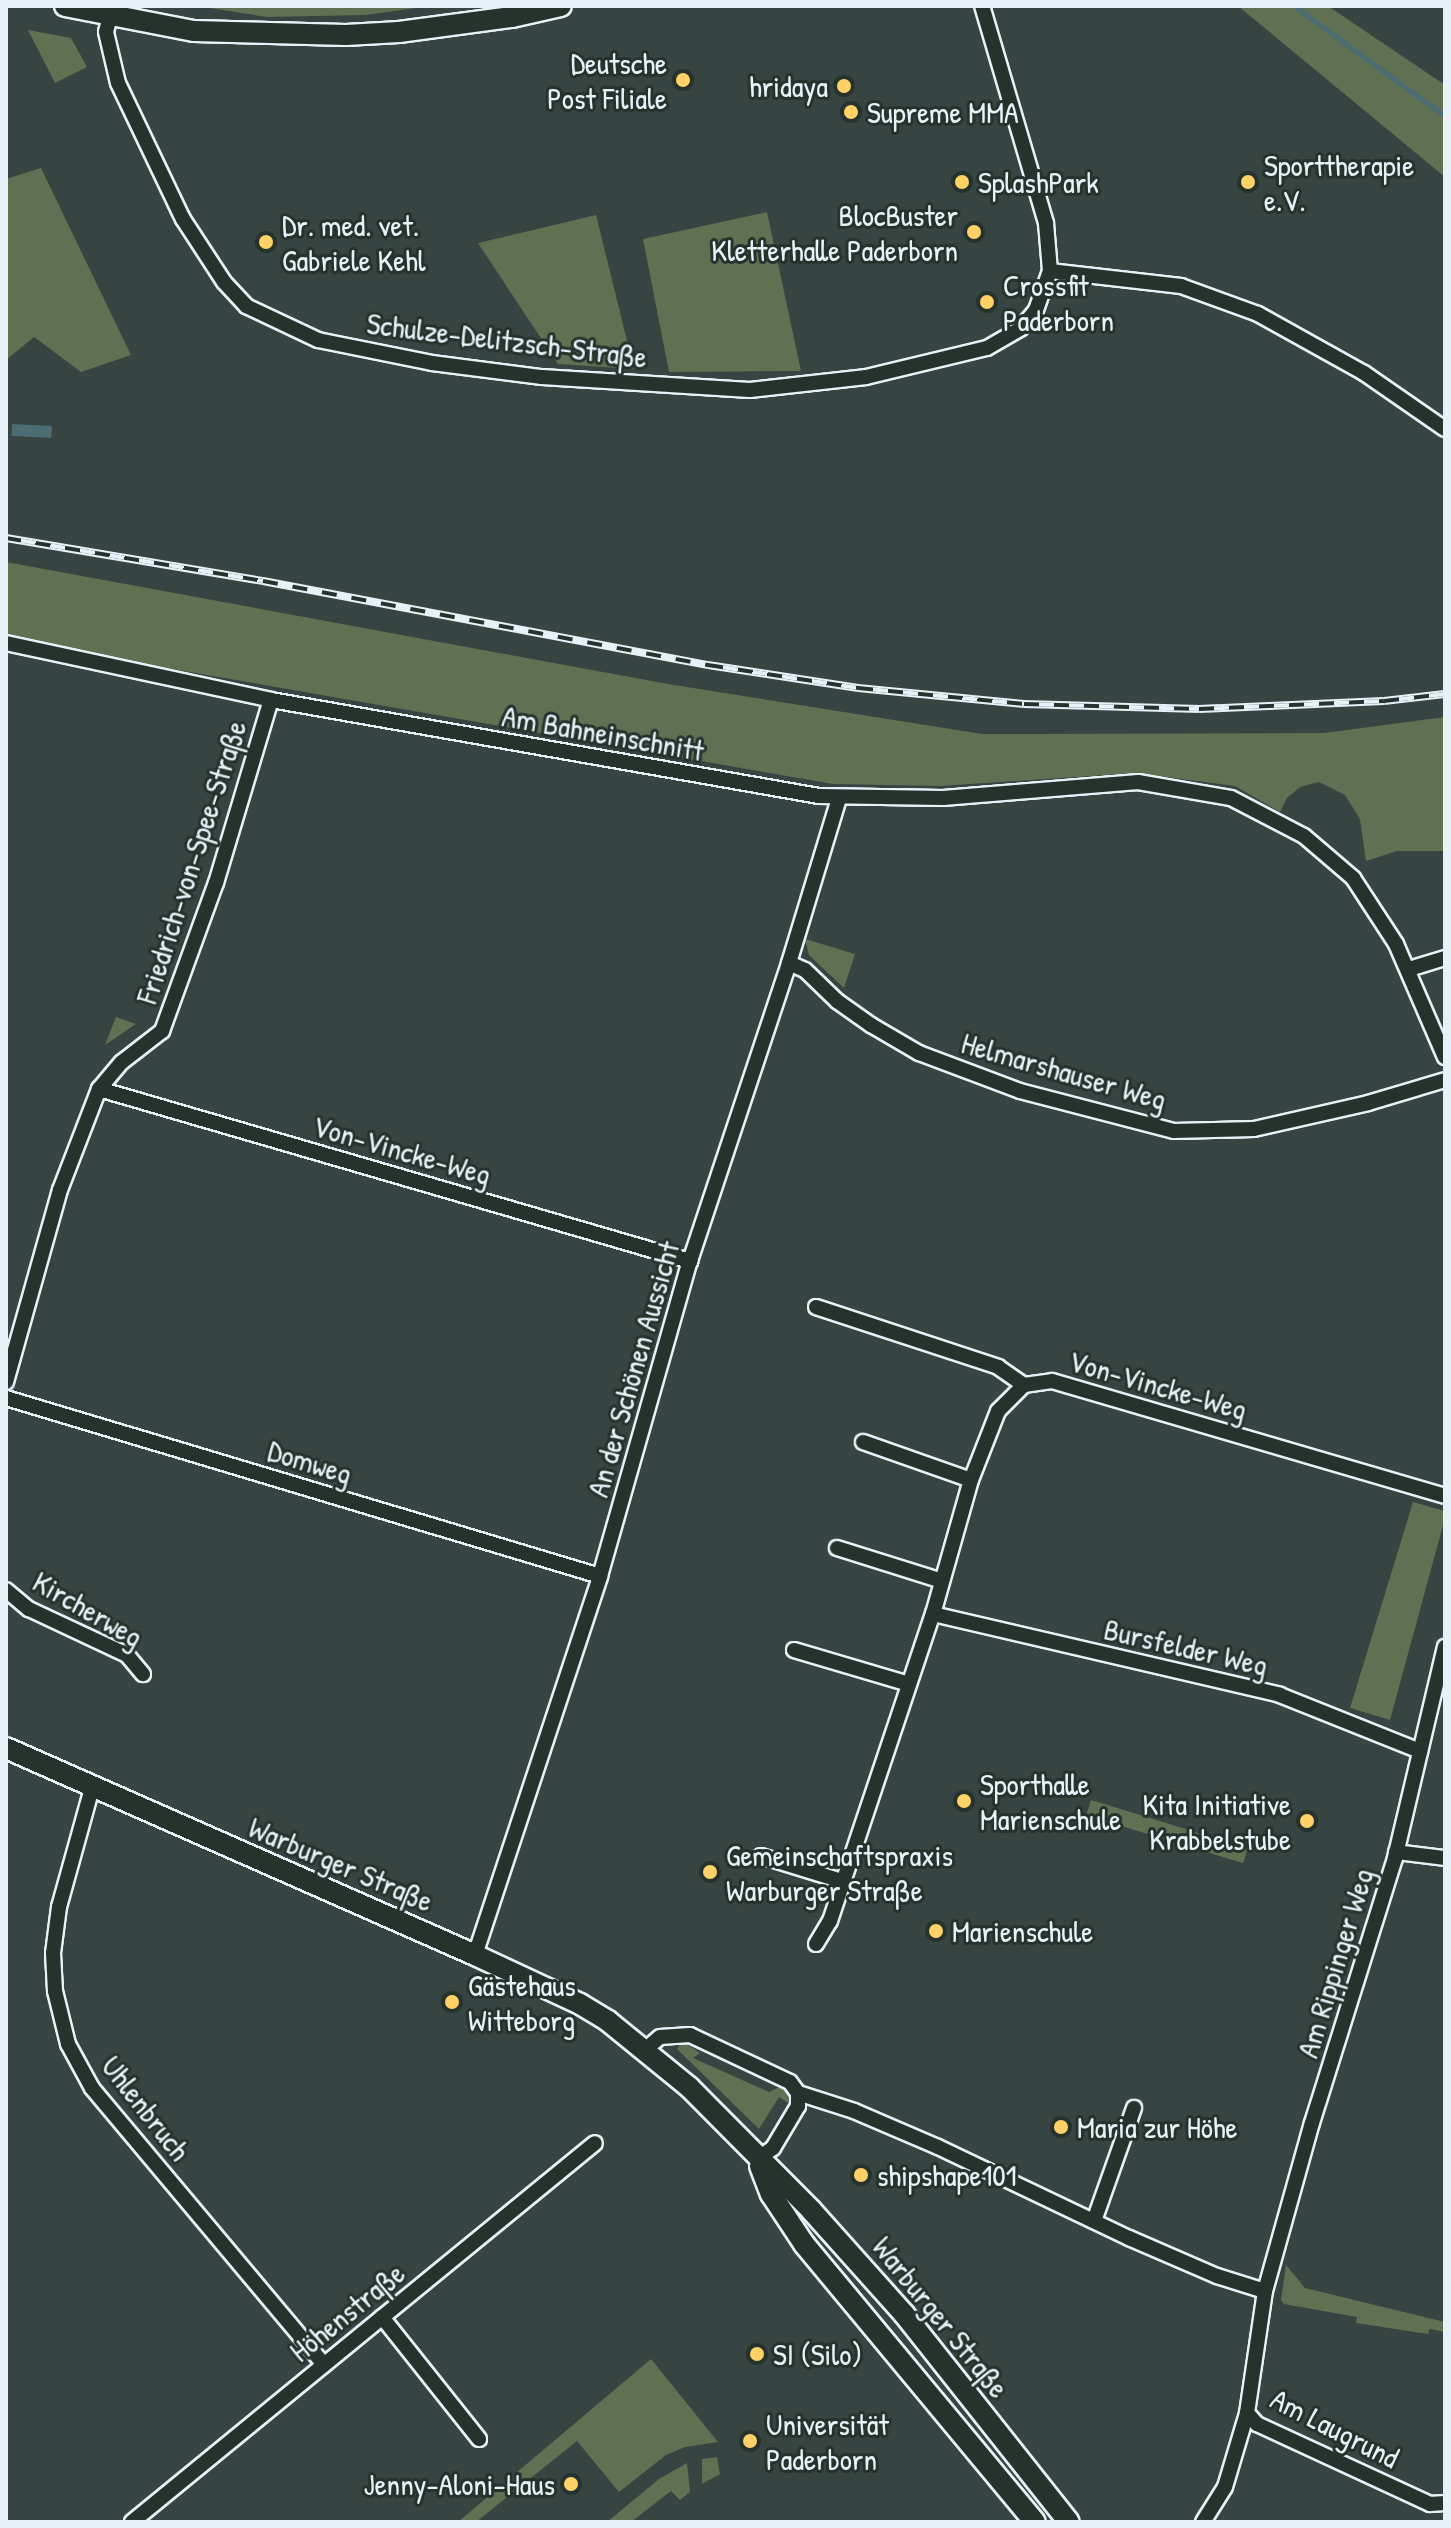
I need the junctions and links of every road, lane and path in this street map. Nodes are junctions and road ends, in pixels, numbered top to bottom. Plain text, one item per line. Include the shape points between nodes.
1 (65, 6) edge
2 (561, 6) edge
3 (982, 6) edge
4 (110, 16) junction
5 (1050, 271) junction
6 (1445, 429) edge
7 (6, 643) edge
8 (271, 700) junction
9 (839, 798) junction
10 (1445, 958) edge
11 (789, 963) junction
12 (1409, 969) junction
13 (1445, 1057) edge
14 (1445, 1080) edge
15 (99, 1089) junction
16 (690, 1261) junction
17 (816, 1307) dead end
18 (6, 1382) edge
19 (1024, 1385) junction
20 (6, 1398) edge
21 (863, 1442) dead end
22 (971, 1480) junction
23 (1445, 1496) edge
24 (837, 1548) dead end
25 (600, 1576) junction
26 (942, 1581) junction
27 (6, 1590) edge
28 (933, 1614) junction
29 (1445, 1647) edge
30 (794, 1650) dead end
31 (143, 1674) dead end
32 (909, 1684) junction
33 (6, 1748) edge
34 (1420, 1751) junction
35 (92, 1788) junction
36 (1396, 1852) junction
37 (761, 1856) dead end
38 (1445, 1858) edge
39 (842, 1881) junction
40 (816, 1944) dead end
41 (475, 1955) junction
42 (646, 2049) junction
43 (798, 2093) junction
44 (1134, 2108) dead end
45 (595, 2143) dead end
46 (757, 2159) junction
47 (1094, 2221) junction
48 (1265, 2291) junction
49 (382, 2317) junction
50 (324, 2364) junction
51 (1247, 2413) junction
52 (479, 2439) dead end
53 (1445, 2503) edge
54 (132, 2522) edge
55 (1035, 2522) edge
56 (1069, 2522) edge
57 (1203, 2522) edge

1 - 4 main road
2 - 4 main road via 359,35 194,31
3 - 5 street, Schulze-Delitzsch-Straße via 1046,223
4 - 5 street, Schulze-Delitzsch-Straße via 106,32 118,83 183,219 246,306 318,340 432,363 542,377 709,390 806,386 905,370 987,348 1021,328 1036,310
5 - 6 street via 1181,286 1258,314 1364,373
7 - 8 street, Am Bahneinschnitt
8 - 9 street, Am Bahneinschnitt
8 - 15 street, Friedrich-von-Spee-Straße via 216,883 162,1031 122,1062
9 - 11 street, An der Schönen Aussicht
9 - 12 street, Am Bahneinschnitt via 943,798 1138,782 1231,798 1304,836 1347,872
10 - 12 street
11 - 14 street, Helmarshauser Weg via 805,970 871,1025 919,1053 1020,1091 1174,1131 1254,1129
11 - 16 street, An der Schönen Aussicht
12 - 13 street
15 - 16 street, Von-Vincke-Weg
15 - 18 street, Friedrich-von-Spee-Straße via 60,1190
16 - 25 street, An der Schönen Aussicht
17 - 19 street, Von-Vincke-Weg via 998,1367
19 - 22 street via 998,1411
19 - 23 street, Von-Vincke-Weg via 1052,1381
20 - 25 street, Domweg
21 - 22 street
22 - 26 street
24 - 26 street
25 - 41 street, An der Schönen Aussicht
26 - 28 street
27 - 31 street, Kircherweg via 29,1609 127,1655
28 - 32 street
28 - 34 street, Bursfelder Weg via 1280,1695
29 - 34 street, Am Rippinger Weg
30 - 32 street
32 - 39 street
33 - 35 main road, Warburger Straße
34 - 36 street, Am Rippinger Weg
35 - 41 main road, Warburger Straße
35 - 50 street, Uhlenbruch via 59,1907 53,1953 55,1991 68,2044 92,2088
36 - 38 street
36 - 48 street, Am Rippinger Weg
37 - 39 street
39 - 40 street via 830,1921
41 - 42 main road, Warburger Straße via 588,2008
42 - 43 street via 660,2037 690,2035 776,2073
42 - 46 main road, Warburger Straße
43 - 46 street via 798,2106 773,2148
43 - 47 street via 938,2147
44 - 47 street
45 - 49 street, Höhenstraße
46 - 55 main road, Warburger Straße via 771,2194 804,2244
46 - 56 main road, Warburger Straße via 811,2210 904,2314
47 - 48 street via 1217,2276
48 - 51 street, Am Rippinger Weg
49 - 50 street, Höhenstraße
49 - 52 street
50 - 54 street, Höhenstraße
51 - 53 street, Am Laugrund via 1257,2424 1430,2504
51 - 57 street, Am Rippinger Weg via 1225,2487

